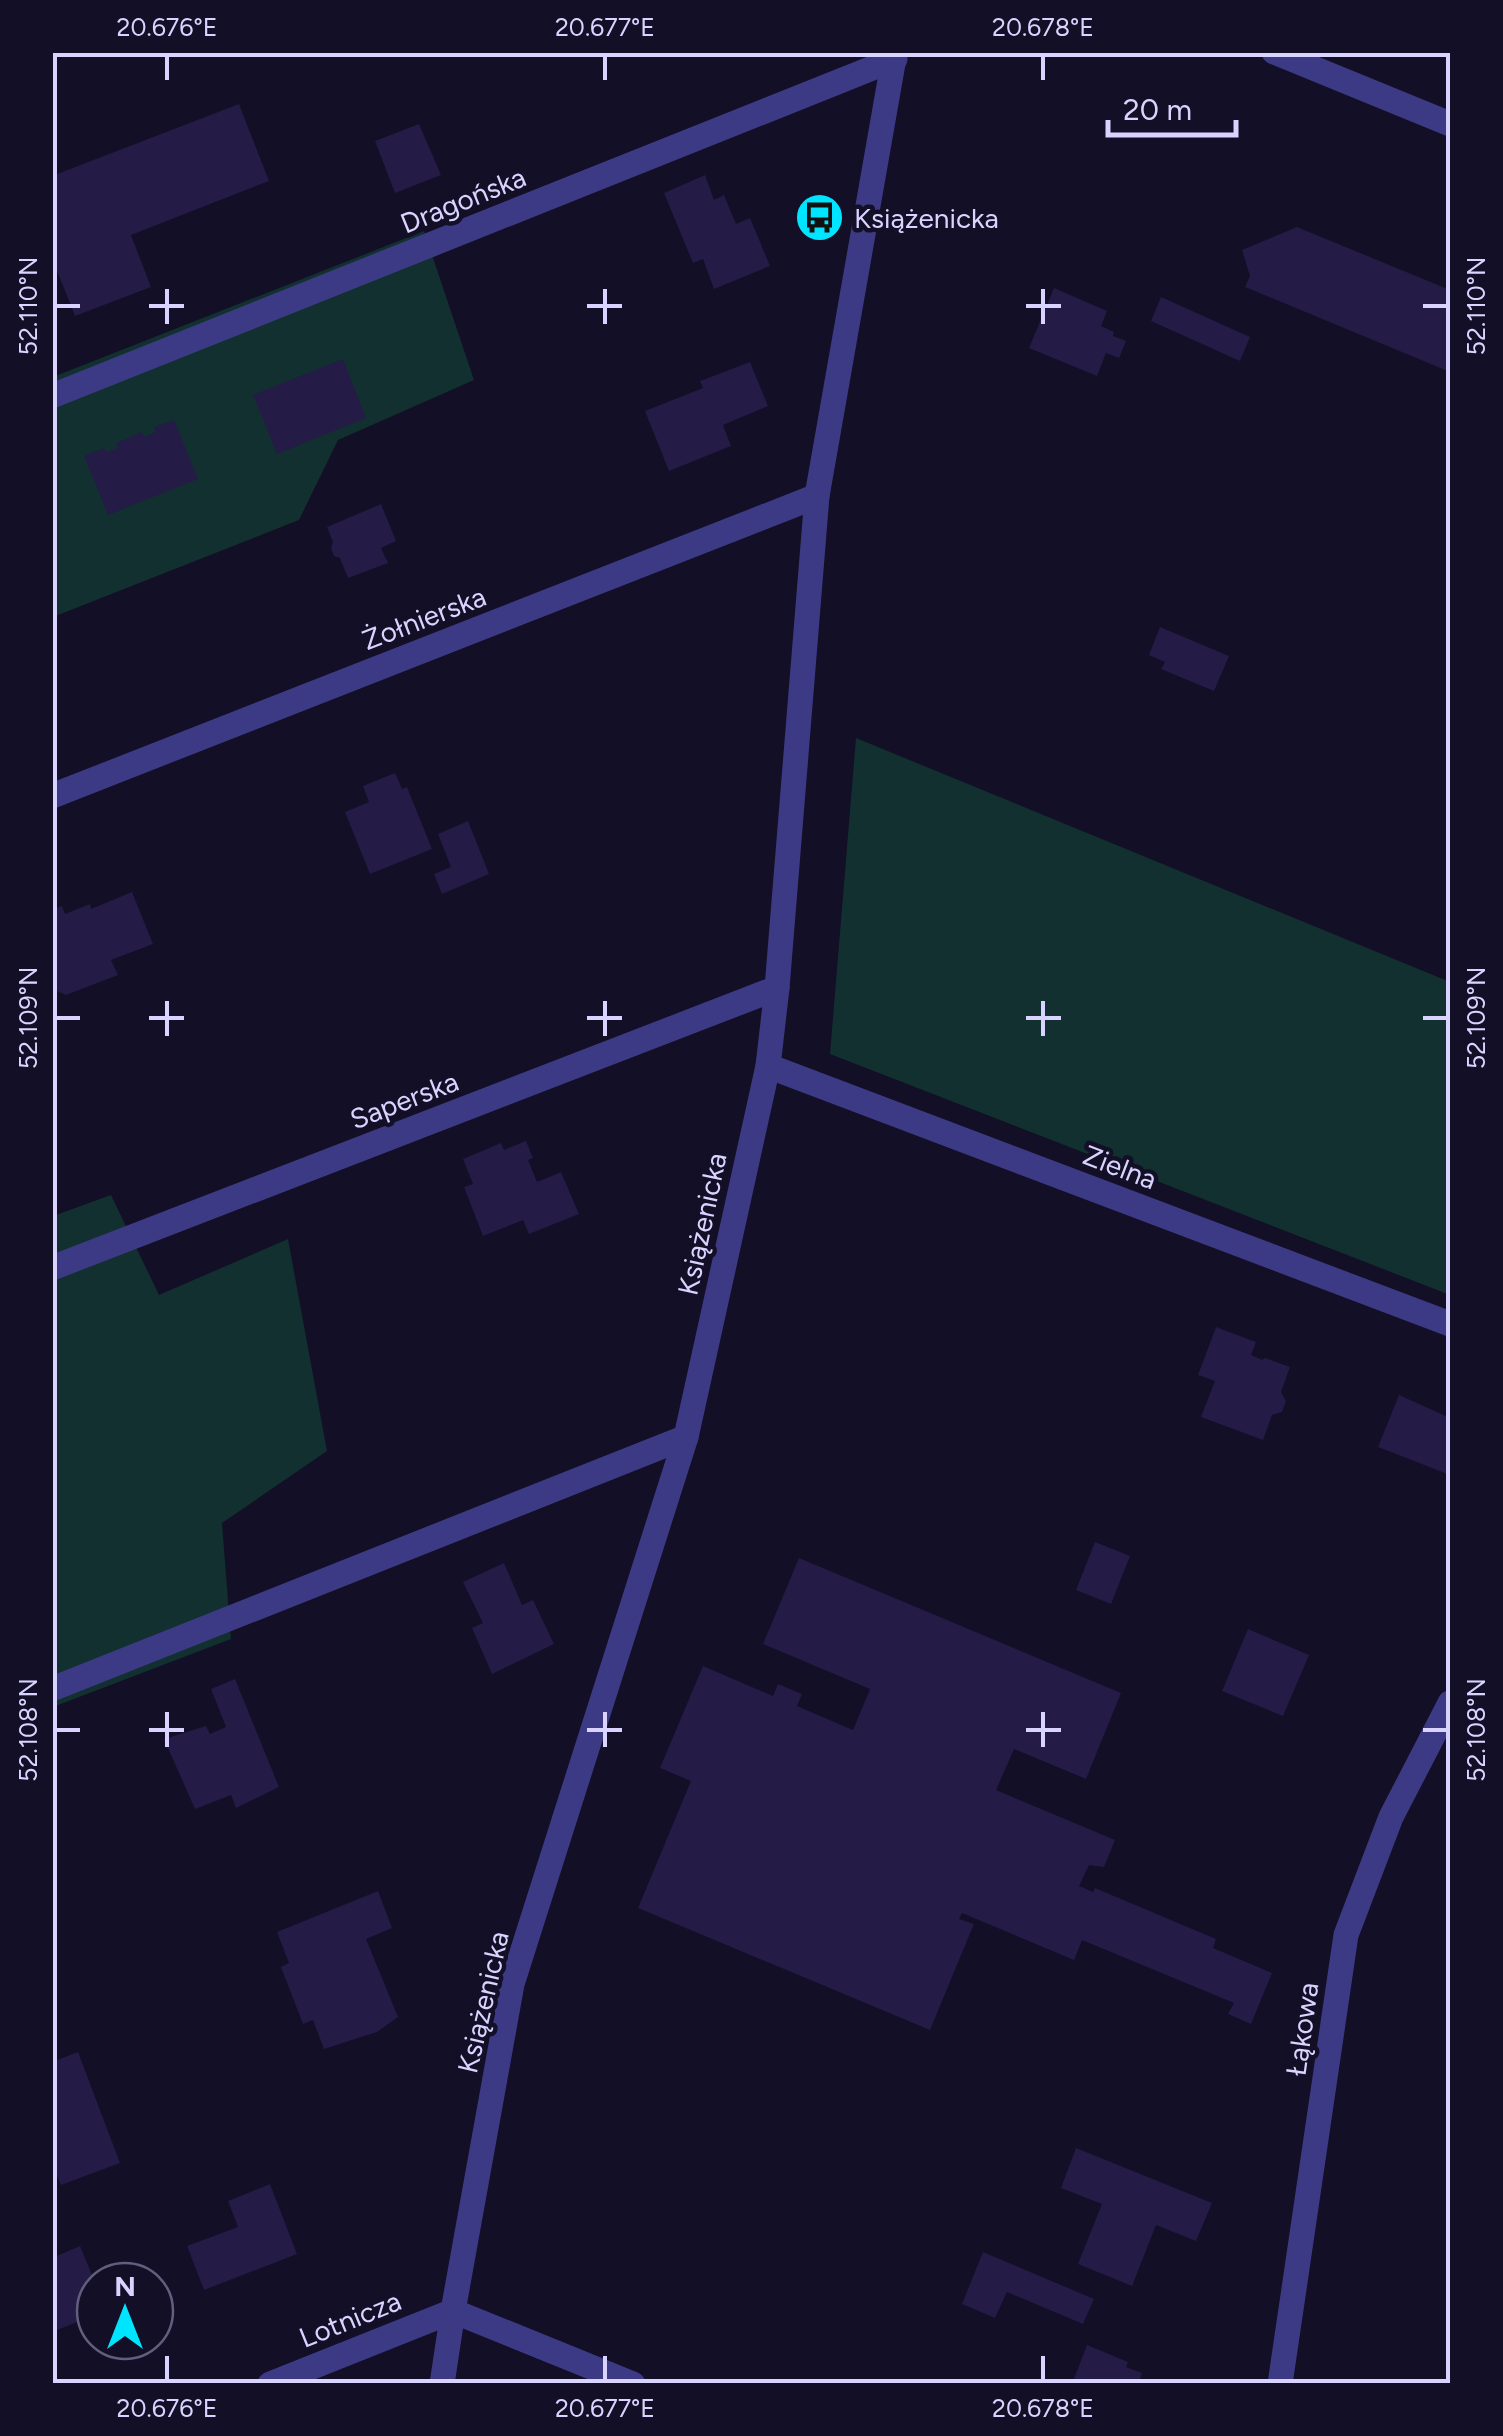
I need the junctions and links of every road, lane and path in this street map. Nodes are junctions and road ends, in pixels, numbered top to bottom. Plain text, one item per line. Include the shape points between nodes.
1 (1274, 52) edge
2 (895, 56) edge
3 (1450, 124) edge
4 (52, 396) edge
5 (816, 496) junction
6 (52, 796) edge
7 (777, 988) junction
8 (768, 1066) junction
9 (52, 1268) edge
10 (1450, 1324) edge
11 (686, 1436) junction
12 (52, 1689) edge
13 (1450, 1703) edge
14 (453, 2310) junction
15 (270, 2384) edge
16 (442, 2384) edge
17 (634, 2384) edge
18 (1280, 2384) edge

1 - 3 street
2 - 4 street, Dragońska
2 - 5 street, Książenicka
5 - 6 street, Żołnierska
5 - 7 street, Książenicka
7 - 8 street, Książenicka
7 - 9 street, Saperska
8 - 10 street, Zielna
8 - 11 street, Książenicka
11 - 12 street
11 - 14 street, Książenicka via 512,1984
13 - 18 street, Łąkowa via 1391,1816 1346,1936
14 - 15 street, Lotnicza
14 - 16 street, Książenicka
14 - 17 street

